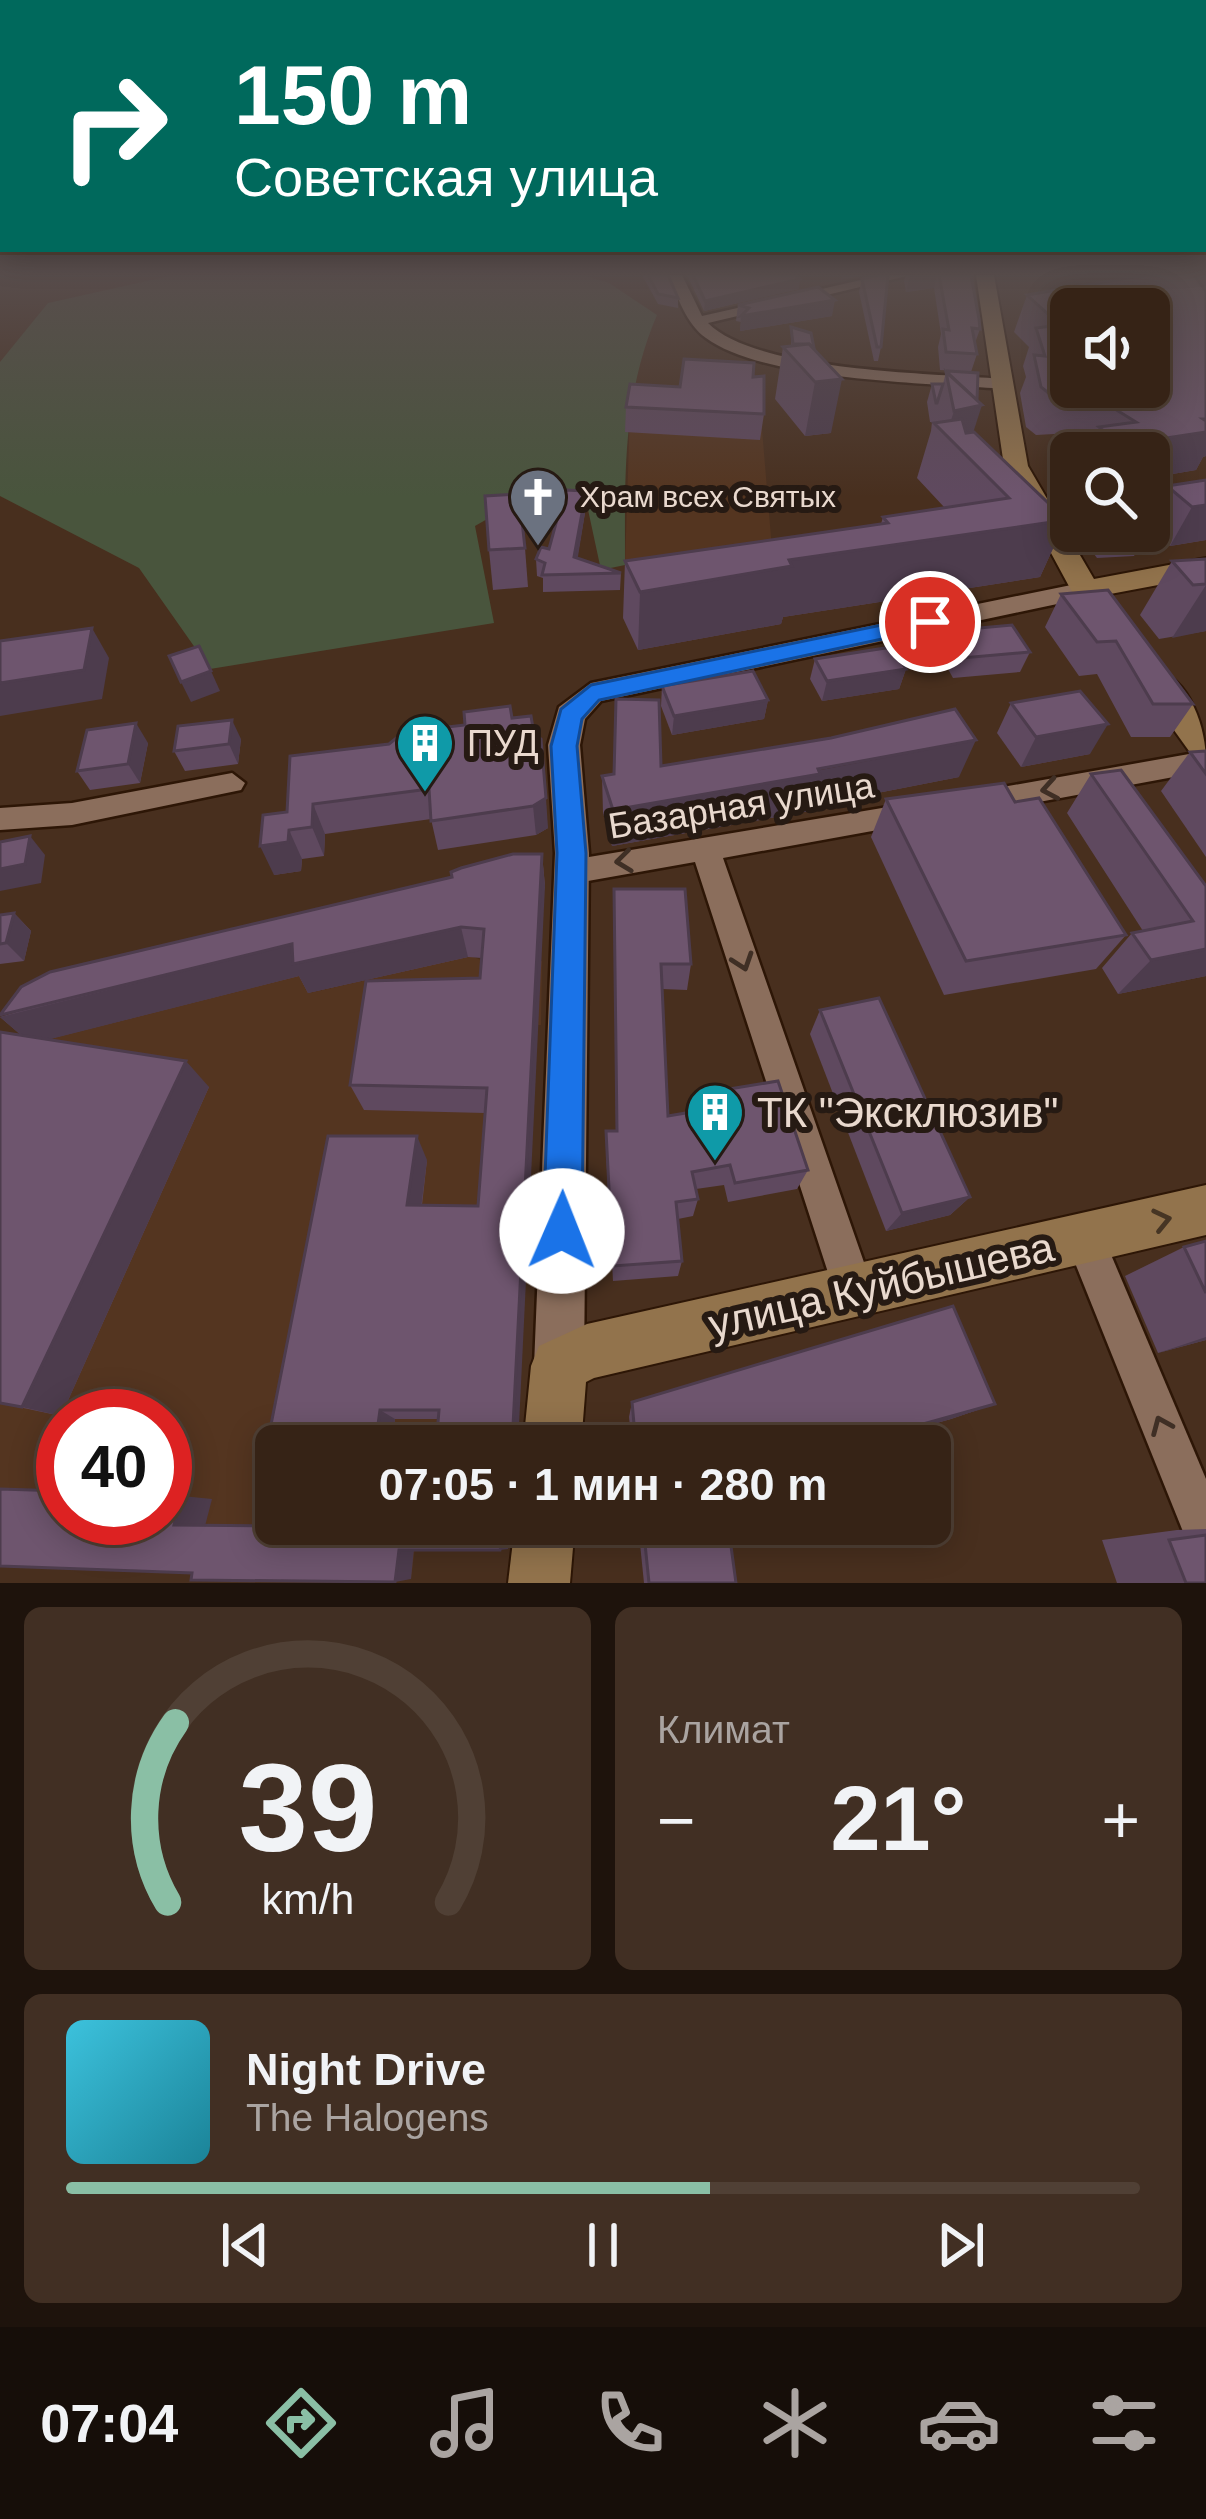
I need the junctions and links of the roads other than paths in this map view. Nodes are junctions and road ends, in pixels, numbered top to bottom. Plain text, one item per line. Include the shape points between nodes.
1 (741, 349) edge
2 (998, 349) edge
3 (1004, 384) junction
4 (1206, 567) edge
5 (1086, 590) junction
6 (1206, 749) edge
7 (1206, 761) edge
8 (232, 783) dead end
9 (0, 819) edge
10 (706, 851) junction
11 (572, 862) junction
12 (526, 864) edge
13 (1206, 1210) edge
14 (1084, 1238) junction
15 (854, 1291) junction
16 (559, 1366) junction
17 (554, 1425) edge
18 (1206, 1533) edge
19 (542, 1545) edge
20 (539, 1583) edge

1 - 3 street via 845,369
2 - 3 main road
3 - 5 main road via 1016,466
4 - 5 main road
5 - 6 main road
5 - 11 street via 591,693 570,716 564,746
7 -> 10 street, Базарная улица
8 - 9 street via 72,814
10 -> 11 street, Базарная улица
10 -> 15 street
11 - 12 street
11 - 16 street
14 -> 13 main road, улица Куйбышева
14 - 15 main road, улица Куйбышева
18 -> 14 street
15 - 16 main road, улица Куйбышева via 587,1352
16 - 17 main road
19 - 20 main road

